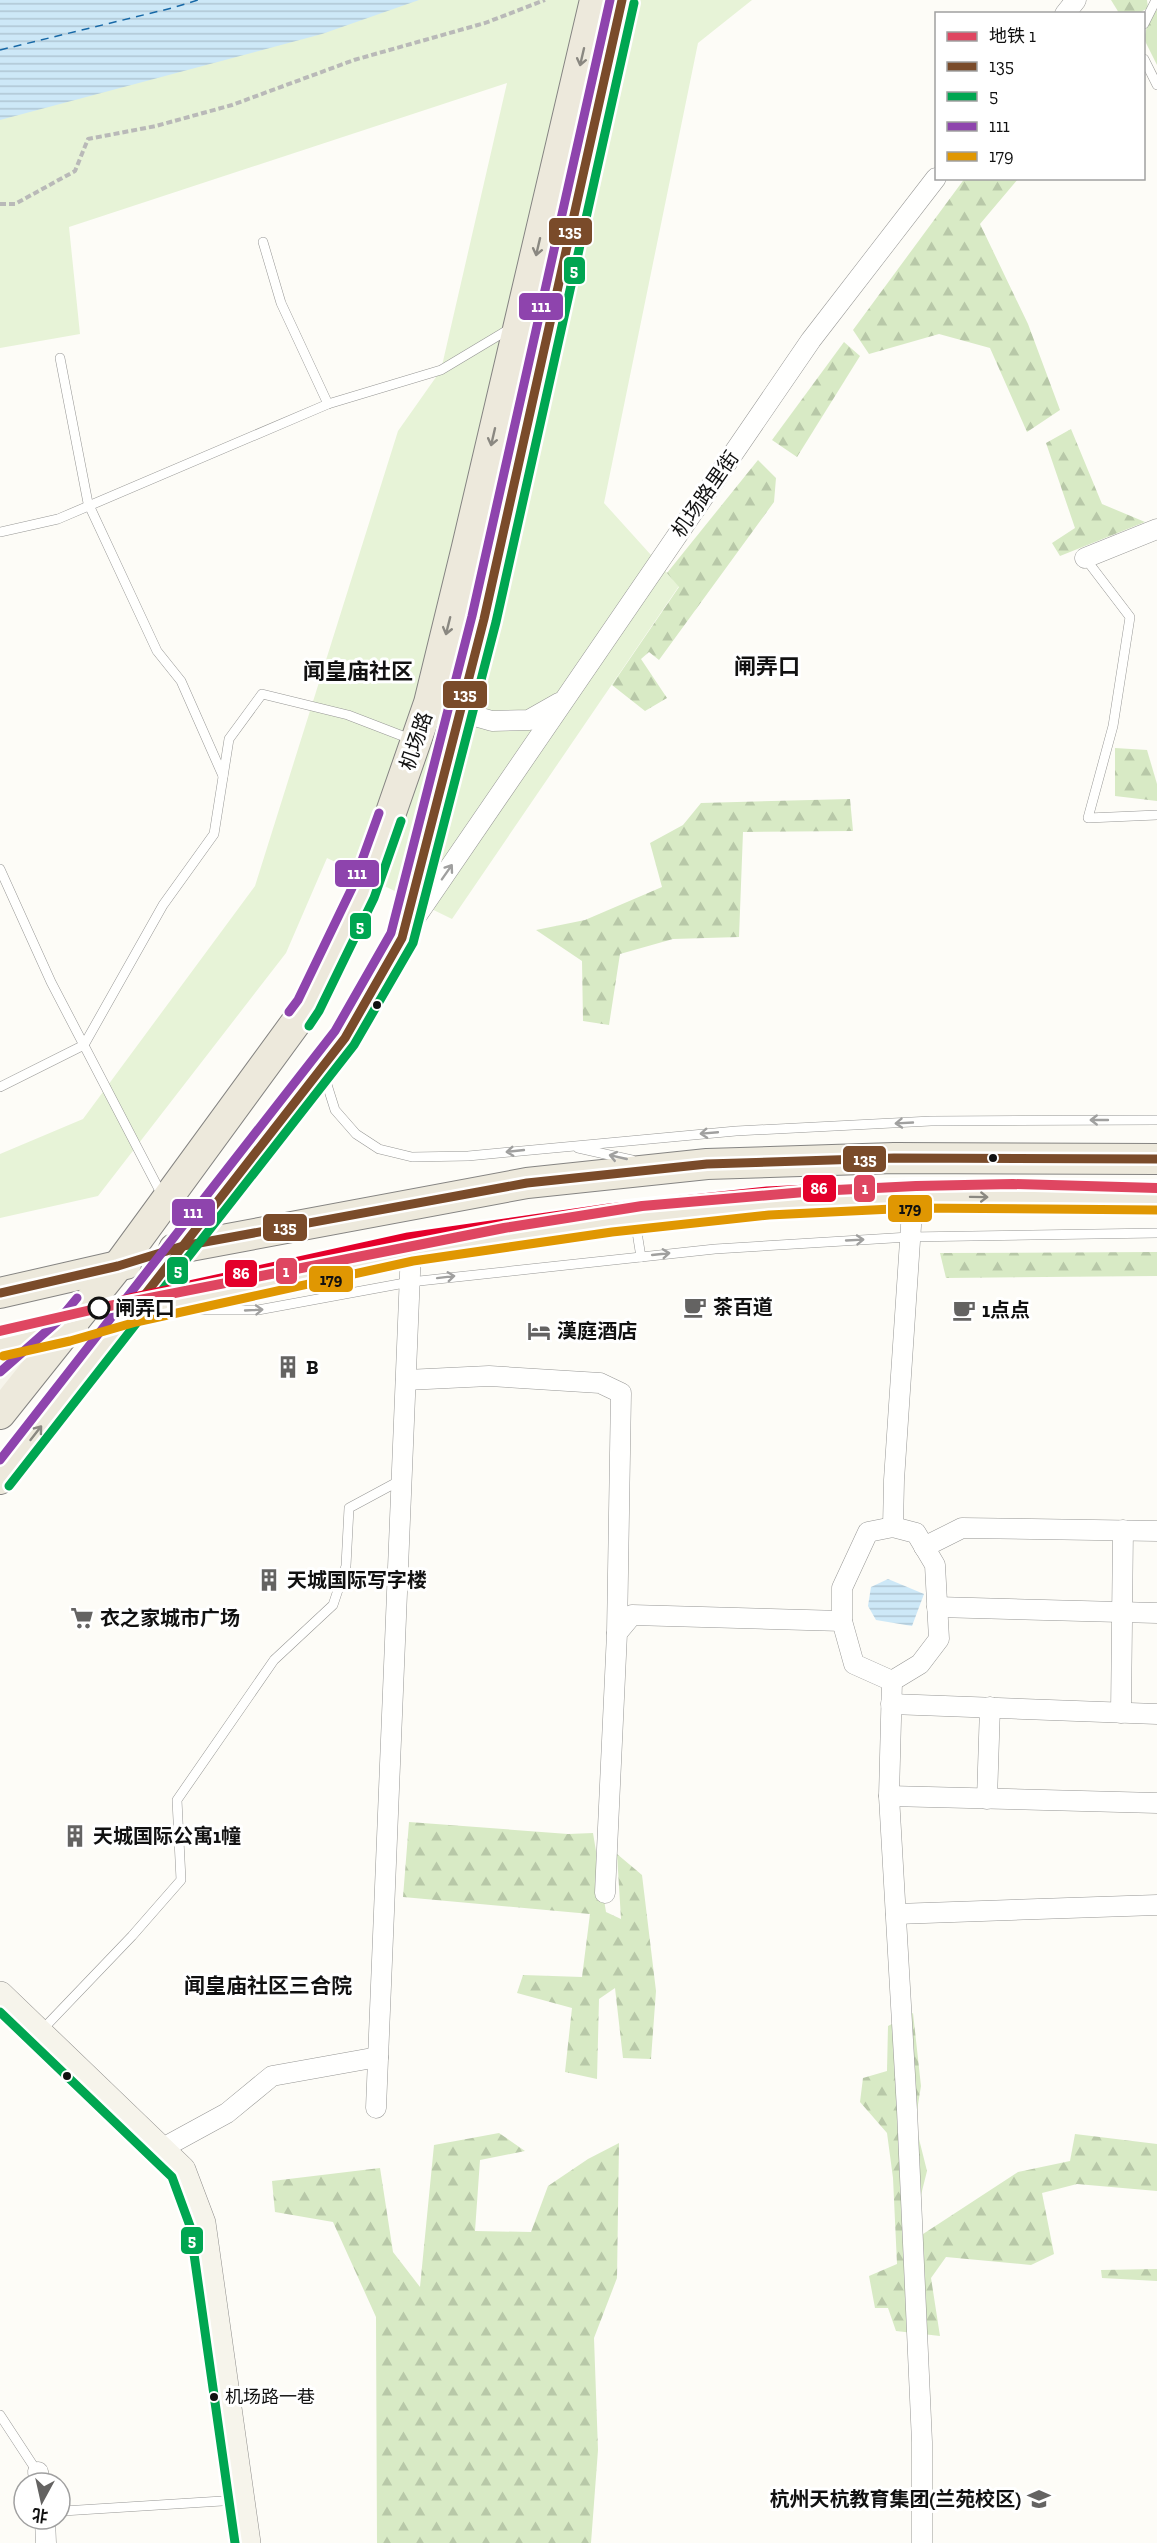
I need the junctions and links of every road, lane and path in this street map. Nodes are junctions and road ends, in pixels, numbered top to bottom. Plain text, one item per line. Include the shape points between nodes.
1 (545, 0) edge
2 (595, 0) edge
3 (622, 0) edge
4 (1076, 0) edge
5 (1156, 0) edge
6 (1067, 12) edge
7 (1145, 20) edge
8 (1145, 63) edge
9 (1157, 85) edge
10 (935, 179) edge
11 (0, 204) edge
12 (263, 242) dead end
13 (520, 323) junction
14 (60, 358) dead end
15 (328, 404) junction
16 (90, 506) junction
17 (1157, 529) edge
18 (0, 532) edge
19 (1085, 558) joint
20 (562, 702) junction
21 (429, 703) junction
22 (461, 712) junction
23 (415, 741) junction
24 (223, 776) junction
25 (1157, 815) edge
26 (0, 869) edge
27 (402, 938) junction
28 (84, 1045) junction
29 (322, 1068) junction
30 (0, 1087) edge
31 (1157, 1120) edge
32 (569, 1145) junction
33 (1157, 1159) edge
34 (666, 1169) junction
35 (913, 1196) junction
36 (1156, 1199) edge
37 (166, 1201) junction
38 (635, 1217) junction
39 (1157, 1233) edge
40 (909, 1237) junction
41 (183, 1246) junction
42 (411, 1249) junction
43 (641, 1257) junction
44 (118, 1266) junction
45 (410, 1282) junction
46 (0, 1293) edge
47 (133, 1310) junction
48 (67, 1329) junction
49 (0, 1344) edge
50 (406, 1380) junction
51 (0, 1388) edge
52 (0, 1414) edge
53 (0, 1479) edge
54 (402, 1480) junction
55 (893, 1527) junction
56 (1123, 1530) junction
57 (1157, 1531) edge
58 (924, 1547) junction
59 (937, 1607) junction
60 (1121, 1612) junction
61 (1157, 1613) edge
62 (842, 1621) junction
63 (617, 1633) junction
64 (892, 1681) junction
65 (891, 1704) junction
66 (990, 1707) junction
67 (1121, 1713) junction
68 (1157, 1714) edge
69 (889, 1796) junction
70 (987, 1799) junction
71 (1157, 1803) edge
72 (605, 1893) dead end
73 (1157, 1905) edge
74 (896, 1914) junction
75 (0, 1995) edge
76 (40, 2032) junction
77 (378, 2057) junction
78 (376, 2108) dead end
79 (161, 2149) junction
80 (0, 2415) edge
81 (36, 2471) edge
82 (241, 2499) junction
83 (72, 2510) edge
84 (247, 2543) edge
85 (922, 2543) edge

1 - 11 path via 485,23 354,60 232,105 88,139 75,171 15,204
2 -> 13 main road, 机场路
3 - 22 main road, 机场路
4 - 6 street
5 - 7 lane
8 - 9 lane
10 - 20 street, 机场路里街 via 811,340
12 - 15 lane via 281,303
13 - 15 lane via 441,370
13 -> 21 main road, 机场路
14 - 16 lane
15 - 16 lane
16 - 18 lane via 58,519
16 - 24 lane via 157,651 181,681
17 - 19 street
19 - 25 lane via 1130,617 1113,726 1088,818
20 - 22 street, 机场路里街 via 529,720 492,721
27 -> 20 street
21 - 22 street, 机场路里街
21 - 23 main road, 机场路
22 - 27 main road, 机场路
23 - 24 lane via 348,715 262,694 229,739
23 - 37 main road, 机场路 via 363,893 308,1006
24 - 28 lane via 214,834 163,905
26 - 28 lane
27 - 29 main road, 机场路 via 345,1038
28 - 30 lane
28 - 37 lane
32 -> 29 lane via 468,1156 412,1157 379,1149 356,1134 335,1110
29 - 41 main road, 机场路
31 -> 32 lane via 931,1121
34 -> 32 lane
33 - 34 main road via 894,1158 707,1164
34 - 41 main road via 526,1183
35 -> 36 main road
35 - 38 main road via 768,1203
35 - 40 street
37 - 44 main road, 机场路
38 - 42 main road
38 - 43 lane
39 - 40 lane
43 -> 40 lane
40 - 55 street
41 - 44 main road
41 - 47 main road, 机场路
42 - 45 street
42 - 47 main road
45 -> 43 lane
44 - 46 main road
44 - 48 main road, 机场路
47 -> 45 lane via 258,1311
45 - 50 street
47 - 48 main road
53 -> 47 main road, 机场路
48 - 49 main road
48 - 51 street, 机场路
48 - 52 main road, 机场路
50 - 54 street
50 - 63 street via 500,1377 600,1383 621,1393
54 - 76 lane via 349,1508 346,1566 333,1605 274,1660 177,1800 181,1880
54 - 77 street
55 - 58 street via 916,1533
55 - 62 street via 868,1532 842,1588
56 - 57 street
56 - 58 street via 962,1528
56 - 60 street
58 - 59 street via 935,1565
59 - 60 street
59 - 64 street via 939,1639 920,1664
60 - 61 street
60 - 67 street
62 - 63 street via 632,1616
62 - 64 street via 854,1664
63 - 72 street
64 - 65 street
65 - 66 street
65 - 69 street
66 - 67 street
66 - 70 street
67 - 68 street
69 - 70 street
69 - 74 street
70 - 71 street
73 - 74 street
74 - 85 street via 921,2430
75 - 76 street
76 - 79 street
77 - 78 street
77 - 79 street via 273,2076 227,2113
79 - 82 street via 182,2170 202,2223
80 - 81 lane
82 - 83 lane
82 - 84 street

